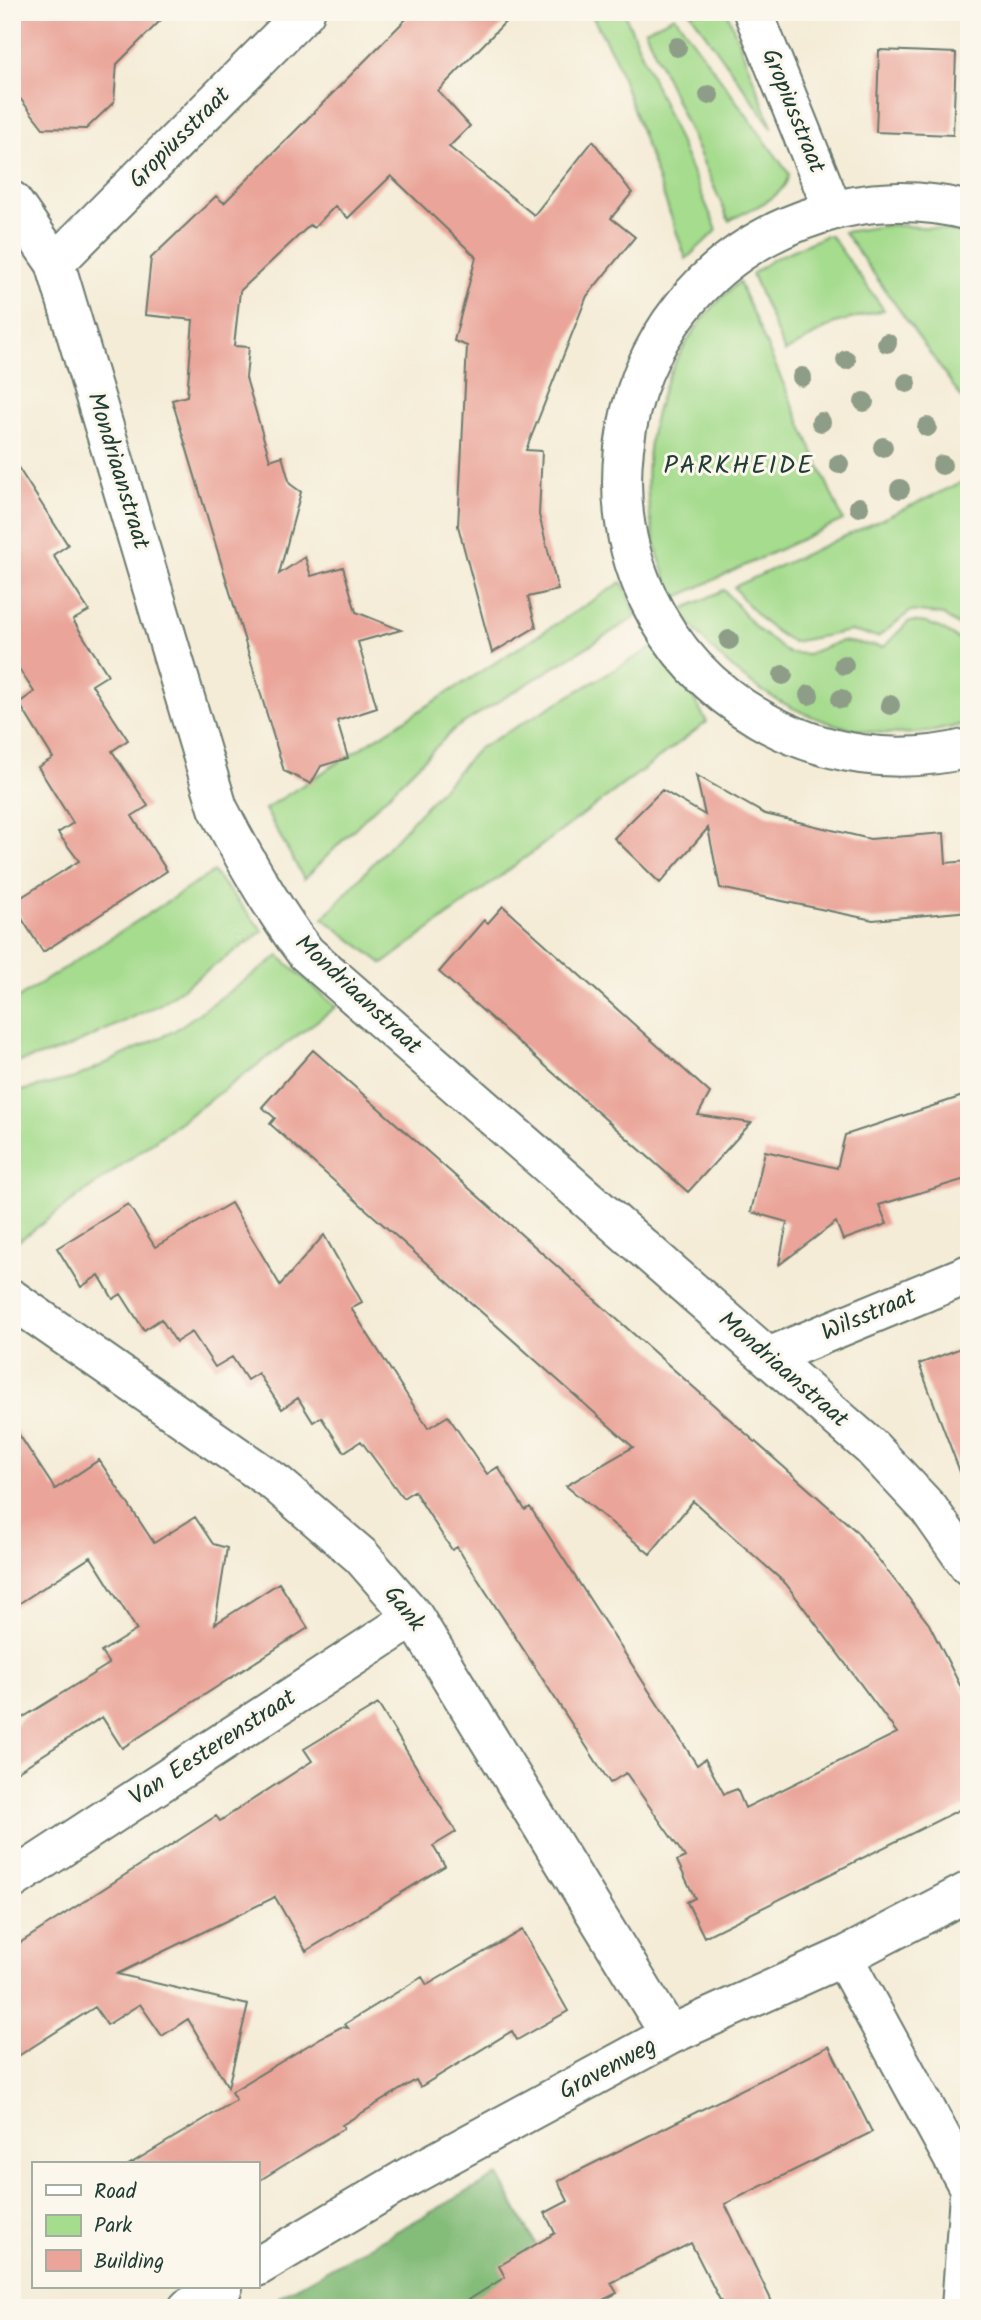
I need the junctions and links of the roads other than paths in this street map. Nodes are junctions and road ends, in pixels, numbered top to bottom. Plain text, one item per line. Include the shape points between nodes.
1 (305, 12) edge
2 (753, 12) edge
3 (12, 201) edge
4 (833, 210) junction
5 (969, 211) edge
6 (55, 263) junction
7 (969, 748) edge
8 (969, 1274) edge
9 (12, 1299) edge
10 (768, 1357) junction
11 (969, 1566) edge
12 (414, 1617) junction
13 (12, 1880) edge
14 (969, 1891) edge
15 (844, 1957) junction
16 (670, 2035) junction
17 (969, 2188) edge
18 (969, 2194) edge
19 (259, 2266) edge
20 (221, 2288) edge
21 (188, 2308) edge
22 (961, 2308) edge

1 - 6 street, Gropiusstraat
2 - 4 street, Gropiusstraat
3 - 6 street, Mondriaanstraat
4 - 5 street via 915,202
4 - 7 street via 765,235 735,255 683,304 661,335 640,379 624,437 621,474 629,547 656,615 679,650 741,708 818,746 859,755 902,757
6 - 10 street, Mondriaanstraat via 218,808 283,923 306,953
8 - 10 street, Wilsstraat
9 - 12 street, Gank via 277,1484 360,1556
10 - 11 street, Mondriaanstraat via 872,1448 929,1508
12 - 13 street, Van Eesterenstraat
12 - 16 street, Gank
14 - 15 street, Gravenweg
15 - 16 street, Gravenweg
15 - 17 street
16 - 19 street, Gravenweg via 410,2176
18 - 22 street
20 - 21 street

